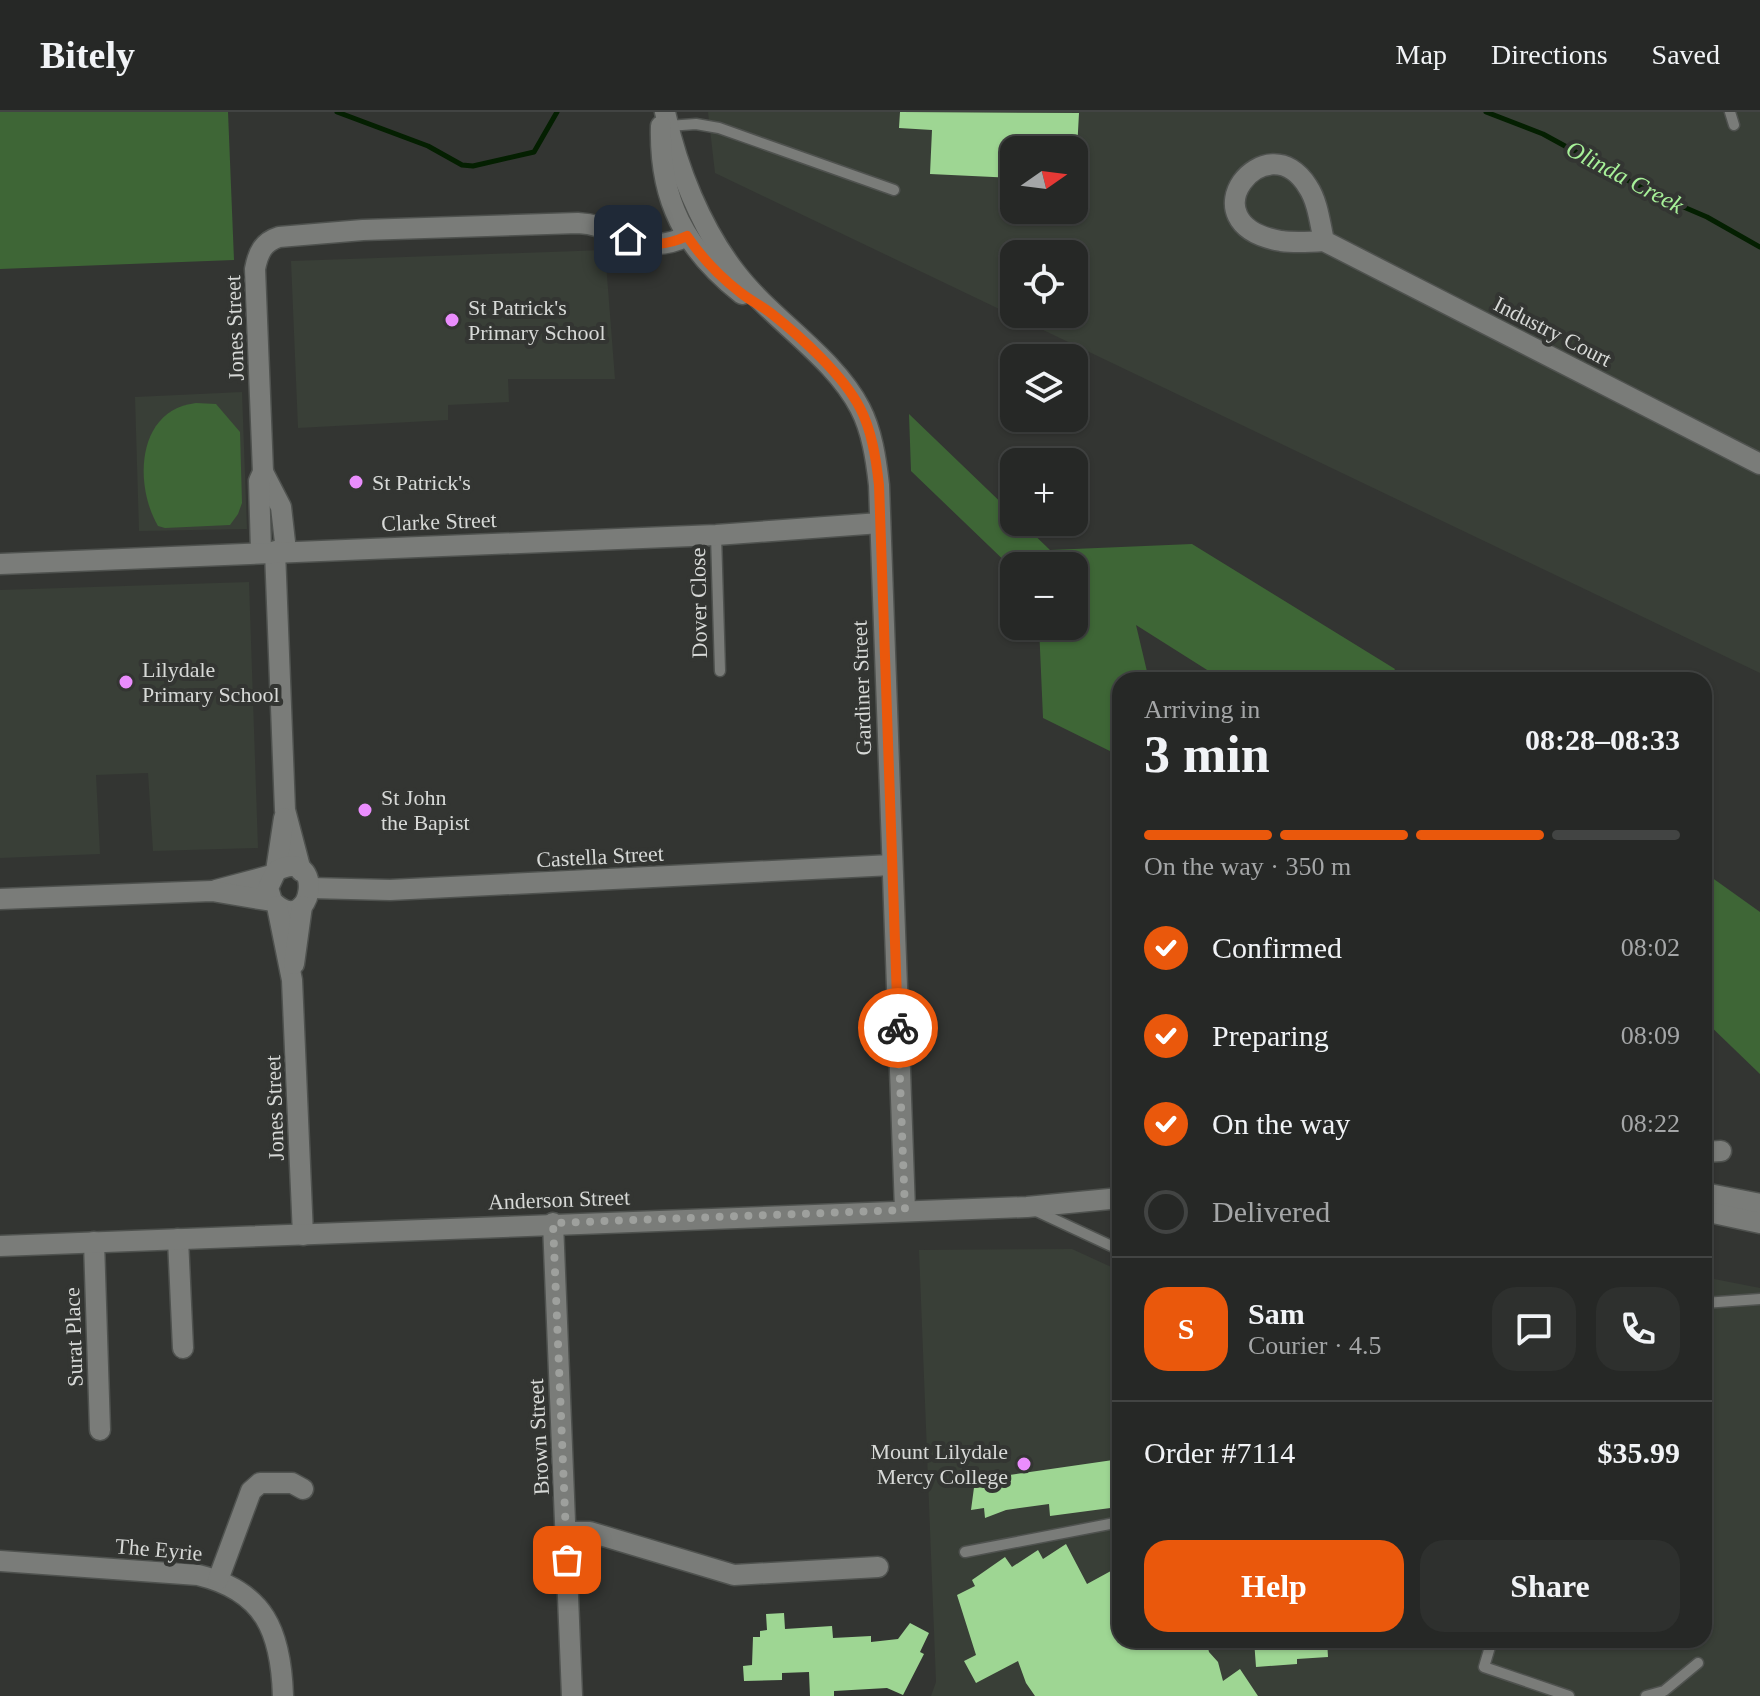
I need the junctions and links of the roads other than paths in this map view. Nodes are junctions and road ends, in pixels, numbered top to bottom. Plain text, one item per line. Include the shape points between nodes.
1 (1730, 112) edge
2 (665, 117) edge
3 (1734, 125) dead end
4 (894, 190) dead end
5 (687, 236) junction
6 (1324, 241) junction
7 (772, 314) junction
8 (1760, 464) edge
9 (880, 523) junction
10 (716, 535) junction
11 (274, 551) junction
12 (0, 564) edge
13 (720, 671) dead end
14 (285, 810) junction
15 (892, 865) junction
16 (274, 873) junction
17 (305, 888) junction
18 (212, 891) junction
19 (0, 899) edge
20 (274, 904) junction
21 (292, 980) junction
22 (1712, 1195) edge
23 (1112, 1199) edge
24 (1760, 1204) edge
25 (1027, 1207) junction
26 (905, 1210) junction
27 (1712, 1213) edge
28 (553, 1223) junction
29 (1760, 1223) edge
30 (303, 1235) junction
31 (178, 1239) junction
32 (94, 1242) junction
33 (0, 1246) edge
34 (1112, 1246) edge
35 (1760, 1299) edge
36 (1712, 1302) edge
37 (183, 1348) dead end
38 (100, 1430) dead end
39 (303, 1489) dead end
40 (1112, 1524) edge
41 (566, 1532) junction
42 (965, 1552) dead end
43 (0, 1561) edge
44 (878, 1567) dead end
45 (218, 1580) junction
46 (1490, 1648) edge
47 (1698, 1663) dead end
48 (283, 1696) edge
49 (572, 1696) edge
50 (1569, 1696) edge
51 (1646, 1696) edge

1 - 3 lane
2 - 4 lane via 711,126
2 - 5 street via 661,157 666,185
2 - 7 street, Gardiner Street via 706,224 735,272
5 - 7 street via 725,280
5 - 11 street, Jones Street via 652,245 584,224 457,226 279,237 262,248 255,269 263,472 281,507
6 - 6 street, Industry Court via 1279,241 1245,226 1235,208 1245,175 1275,164 1294,171 1309,187
6 - 8 street, Industry Court
7 - 9 street, Gardiner Street via 834,373 859,406 874,450
9 - 10 street, Clarke Street
9 - 15 street, Gardiner Street
10 - 11 street, Clarke Street
10 - 13 lane, Dover Close
11 - 12 street, Clarke Street
11 - 14 street, Jones Street
14 - 16 street, Jones Street
14 - 17 street, Jones Street
15 - 17 street, Castella Street via 390,890
15 - 26 street, Gardiner Street
16 - 17 street via 289,867
16 - 18 street
16 - 20 street via 268,888
17 - 20 street via 289,910
17 - 21 street, Jones Street
18 - 19 street
18 - 20 street
20 - 21 street, Jones Street
21 - 30 street, Jones Street
22 - 24 street
23 - 25 street, Anderson Street
25 - 26 street, Anderson Street
25 - 34 lane
26 - 28 street, Anderson Street
27 - 29 street
28 - 30 street, Anderson Street
28 - 41 street, Brown Street
30 - 31 street, Anderson Street
31 - 32 street, Anderson Street
31 - 37 street
32 - 33 street, Anderson Street
32 - 38 street, Surat Place
35 - 36 lane
39 - 45 street via 292,1483 260,1483 251,1491
40 - 42 lane
41 - 44 street via 590,1532 734,1575
41 - 49 street, Brown Street
43 - 45 street, The Eyrie
45 - 48 street, The Eyrie via 239,1590 261,1612 276,1638
46 - 50 lane via 1484,1667
47 - 51 lane via 1664,1691

